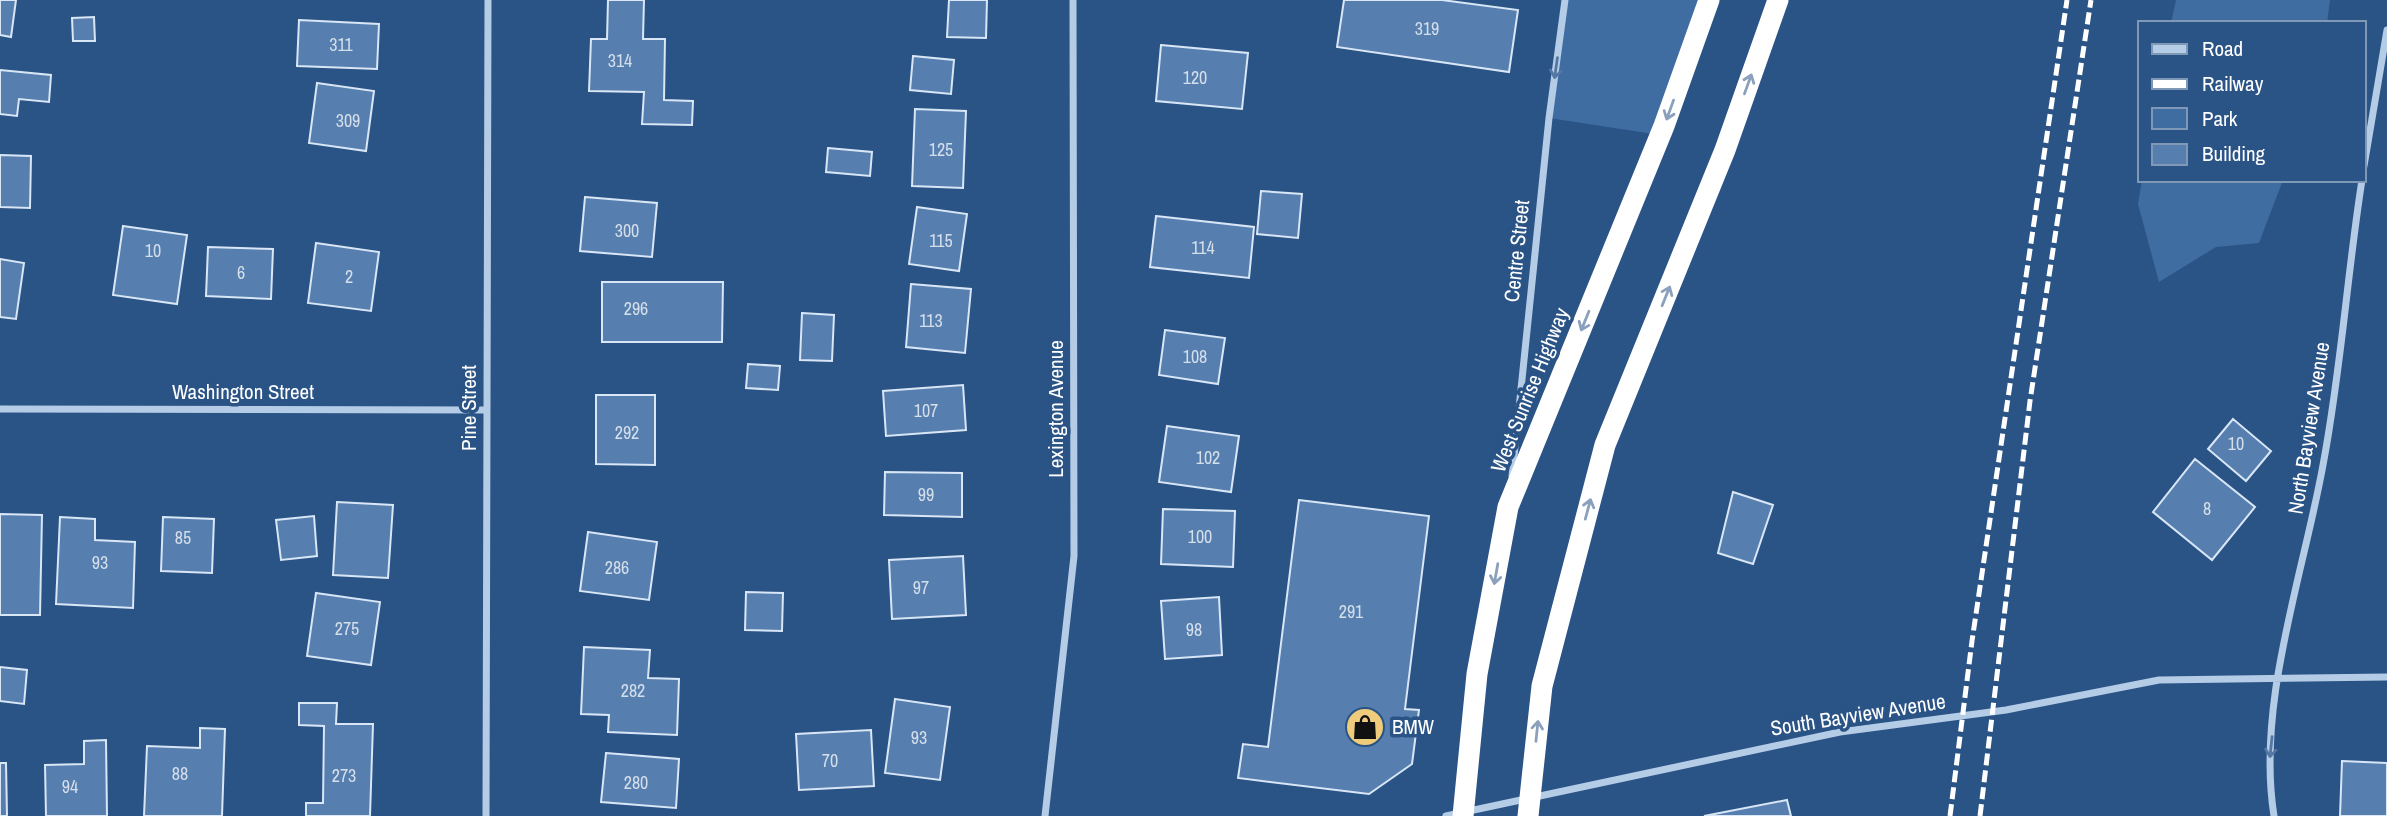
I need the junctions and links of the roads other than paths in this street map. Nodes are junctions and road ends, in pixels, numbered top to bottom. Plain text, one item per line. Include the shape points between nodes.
1 (488, 0) edge
2 (1073, 0) edge
3 (1565, 0) edge
4 (1709, 0) edge
5 (1778, 0) edge
6 (2387, 30) edge
7 (2366, 154) edge
8 (2362, 182) edge
9 (0, 409) edge
10 (486, 410) junction
11 (1508, 507) junction
12 (2387, 677) edge
13 (2279, 679) junction
14 (1530, 807) edge
15 (1457, 815) edge
16 (486, 816) edge
17 (1045, 816) edge
18 (2274, 816) edge

1 - 10 street, Pine Street
2 - 17 street, Lexington Avenue via 1074,556
3 -> 11 street, Centre Street
4 -> 11 highway, West Sunrise Highway via 1664,126
14 -> 5 highway via 1542,686 1605,445 1725,150
6 - 7 street
8 - 13 street, North Bayview Avenue via 2324,463
9 - 10 street, Washington Street
10 - 16 street, Pine Street
11 -> 15 highway, West Sunrise Highway
12 - 13 street, South Bayview Avenue
13 - 14 street, South Bayview Avenue via 2159,680 2006,710 1840,732
13 -> 18 street, North Bayview Avenue via 2268,777
14 - 15 street, South Bayview Avenue

